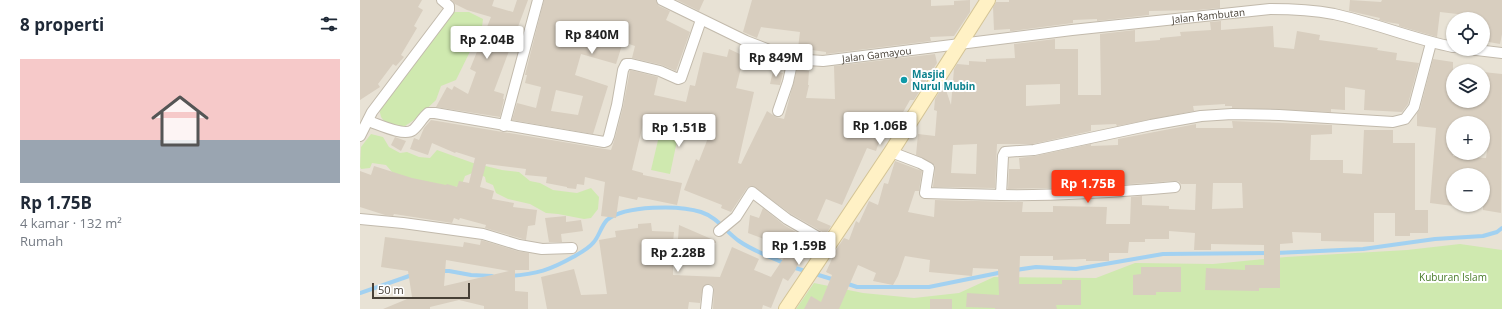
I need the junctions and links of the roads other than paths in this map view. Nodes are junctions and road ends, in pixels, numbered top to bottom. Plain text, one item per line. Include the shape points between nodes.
1 (442, 0) edge
2 (538, 0) edge
3 (662, 0) edge
4 (988, 0) edge
5 (701, 20) junction
6 (1431, 43) junction
7 (960, 44) junction
8 (1446, 46) edge
9 (1490, 52) edge
10 (1502, 53) edge
11 (793, 59) junction
12 (778, 111) dead end
13 (368, 121) junction
14 (504, 126) junction
15 (360, 136) edge
16 (891, 152) junction
17 (1175, 187) dead end
18 (1001, 194) junction
19 (360, 219) edge
20 (719, 231) dead end
21 (830, 244) junction
22 (572, 248) dead end
23 (708, 290) dead end
24 (706, 309) edge
25 (786, 309) edge

1 - 13 street via 449,6 449,10 386,92
2 - 14 street
3 - 5 street, Jalan Gamayou
4 - 7 street
5 - 11 street, Jalan Gamayou via 746,42
5 - 14 street via 681,78 678,79 660,70 626,64 607,141 584,140
6 - 7 street, Jalan Rambutan via 1333,14 1288,9 1072,30
6 - 8 street, Jalan Rambutan
6 - 18 street via 1414,106 1405,119 1393,122 1279,114 1201,116 1034,150 1005,152
7 - 11 street, Jalan Gamayou via 824,61
7 - 16 street
9 - 10 street
11 - 12 street
13 - 14 street via 401,132 409,132 414,130 428,113
13 - 15 street
16 - 18 street via 929,168 925,193
16 - 21 street
17 - 18 street via 1088,194
19 - 22 street via 483,234 519,246 542,249
20 - 21 street via 736,217 752,192 788,219
21 - 25 street
23 - 24 street

